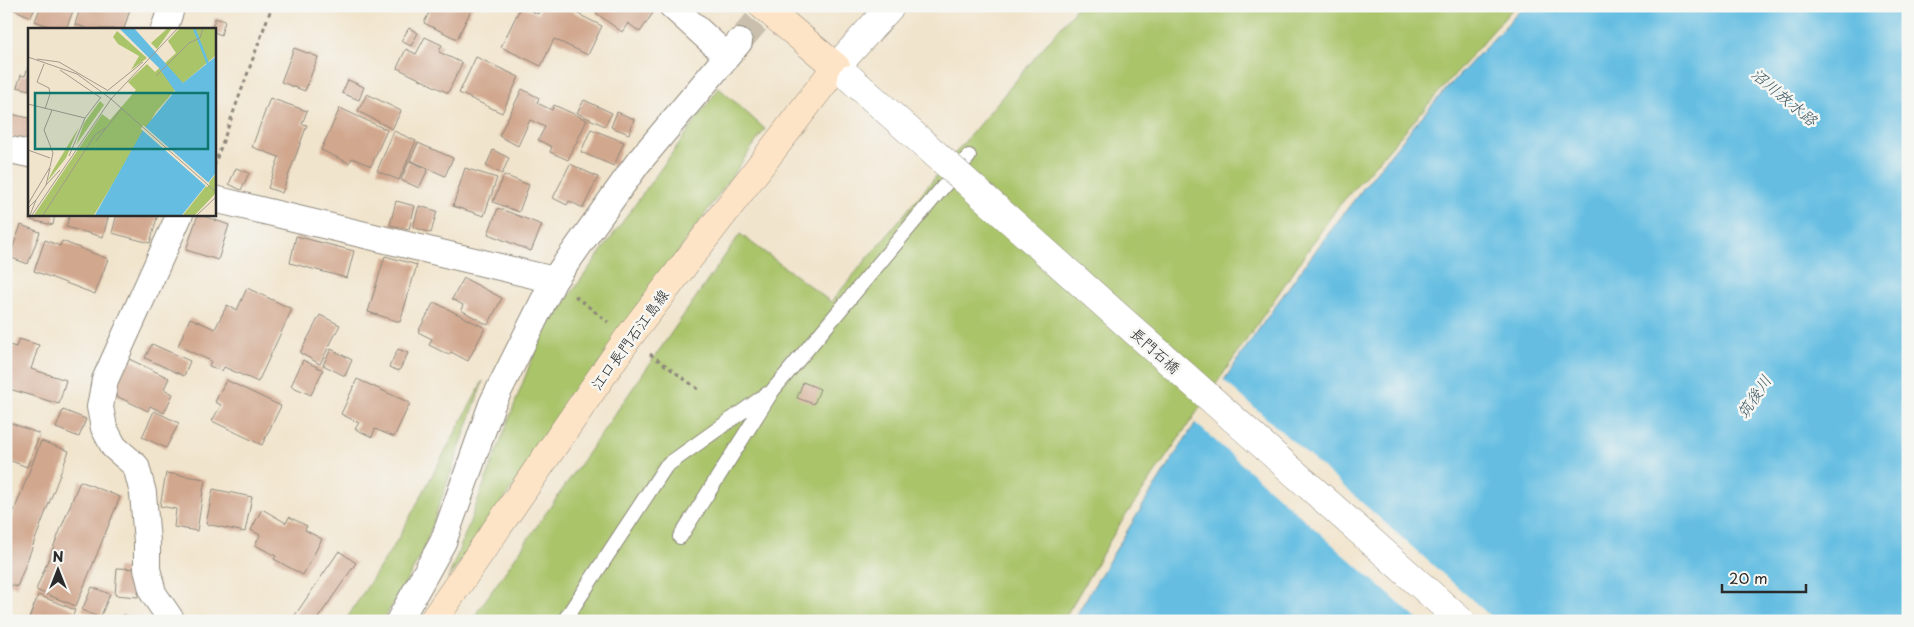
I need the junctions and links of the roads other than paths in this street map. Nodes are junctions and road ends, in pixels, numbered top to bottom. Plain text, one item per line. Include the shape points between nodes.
1 (168, 6) edge
2 (672, 6) edge
3 (764, 6) edge
4 (891, 6) edge
5 (164, 28) edge
6 (844, 73) junction
7 (6, 148) edge
8 (28, 154) edge
9 (969, 156) dead end
10 (215, 198) edge
11 (180, 215) edge
12 (554, 280) junction
13 (773, 390) junction
14 (680, 537) dead end
15 (172, 621) edge
16 (399, 621) edge
17 (433, 621) edge
18 (564, 621) edge
19 (1461, 621) edge

1 - 5 street via 170,12
2 - 12 street via 733,49 637,164
3 - 6 main road
4 - 6 street
6 - 17 main road, 江口長門石江島線 via 628,338
6 - 19 street, 長門石橋, bridge
7 - 8 street
9 - 13 lane
10 - 12 street
11 - 15 street via 105,380 100,407 104,428 114,447 136,466 143,493 147,569 153,592
12 - 16 street via 492,404 443,542
13 - 14 lane
13 - 18 lane via 666,466

